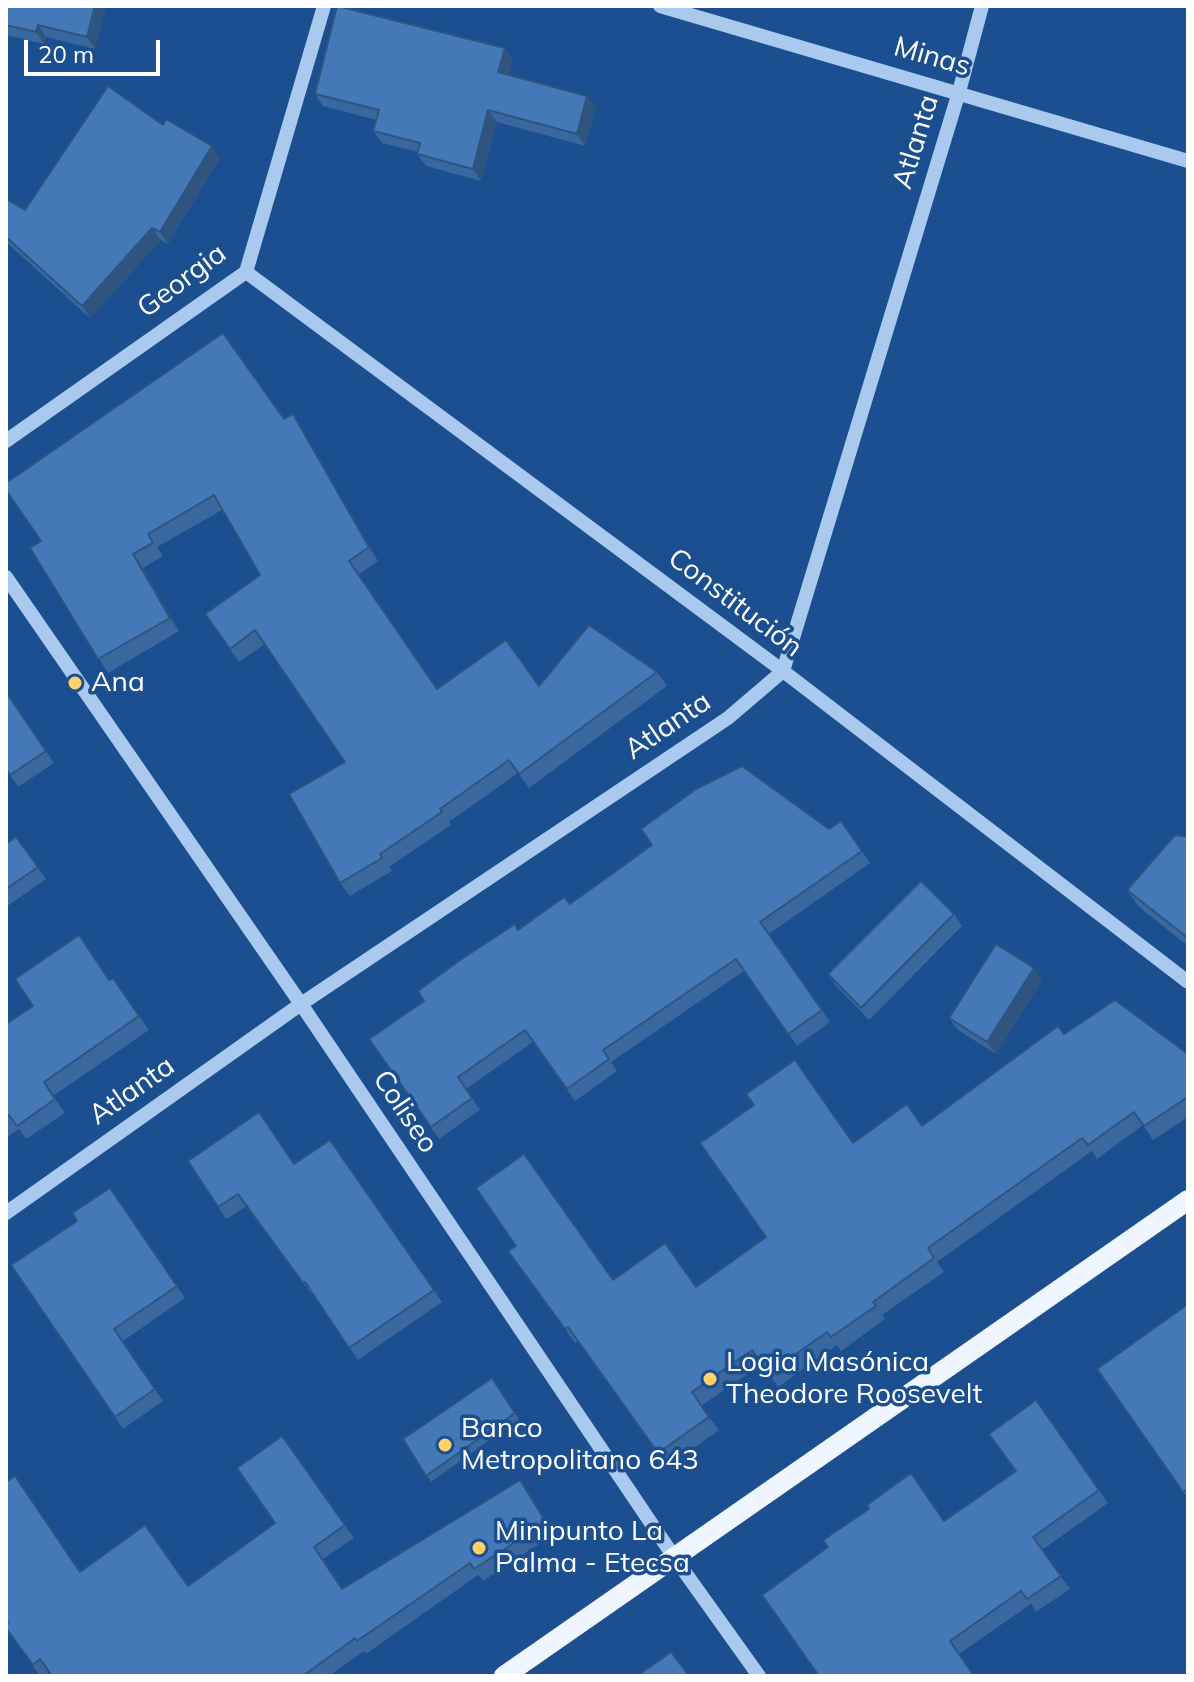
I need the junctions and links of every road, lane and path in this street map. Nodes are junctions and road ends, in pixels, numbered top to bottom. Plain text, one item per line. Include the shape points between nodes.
1 (324, 6) edge
2 (660, 6) edge
3 (982, 6) edge
4 (959, 92) junction
5 (1188, 161) edge
6 (246, 272) junction
7 (6, 441) edge
8 (6, 577) edge
9 (783, 671) junction
10 (1188, 982) edge
11 (301, 1004) junction
12 (1188, 1200) edge
13 (6, 1213) edge
14 (674, 1557) junction
15 (504, 1676) edge
16 (759, 1676) edge

1 - 6 street, Georgia
2 - 4 street, Minas
3 - 4 street, Atlanta
4 - 5 street, Minas
4 - 9 street, Atlanta
6 - 7 street, Georgia
6 - 9 street, Constitución
8 - 11 street, Coliseo
9 - 10 street, Constitución
9 - 11 street, Atlanta via 728,718
11 - 13 street, Atlanta
11 - 14 street, Coliseo
12 - 14 main road
14 - 15 main road
14 - 16 street, Coliseo

